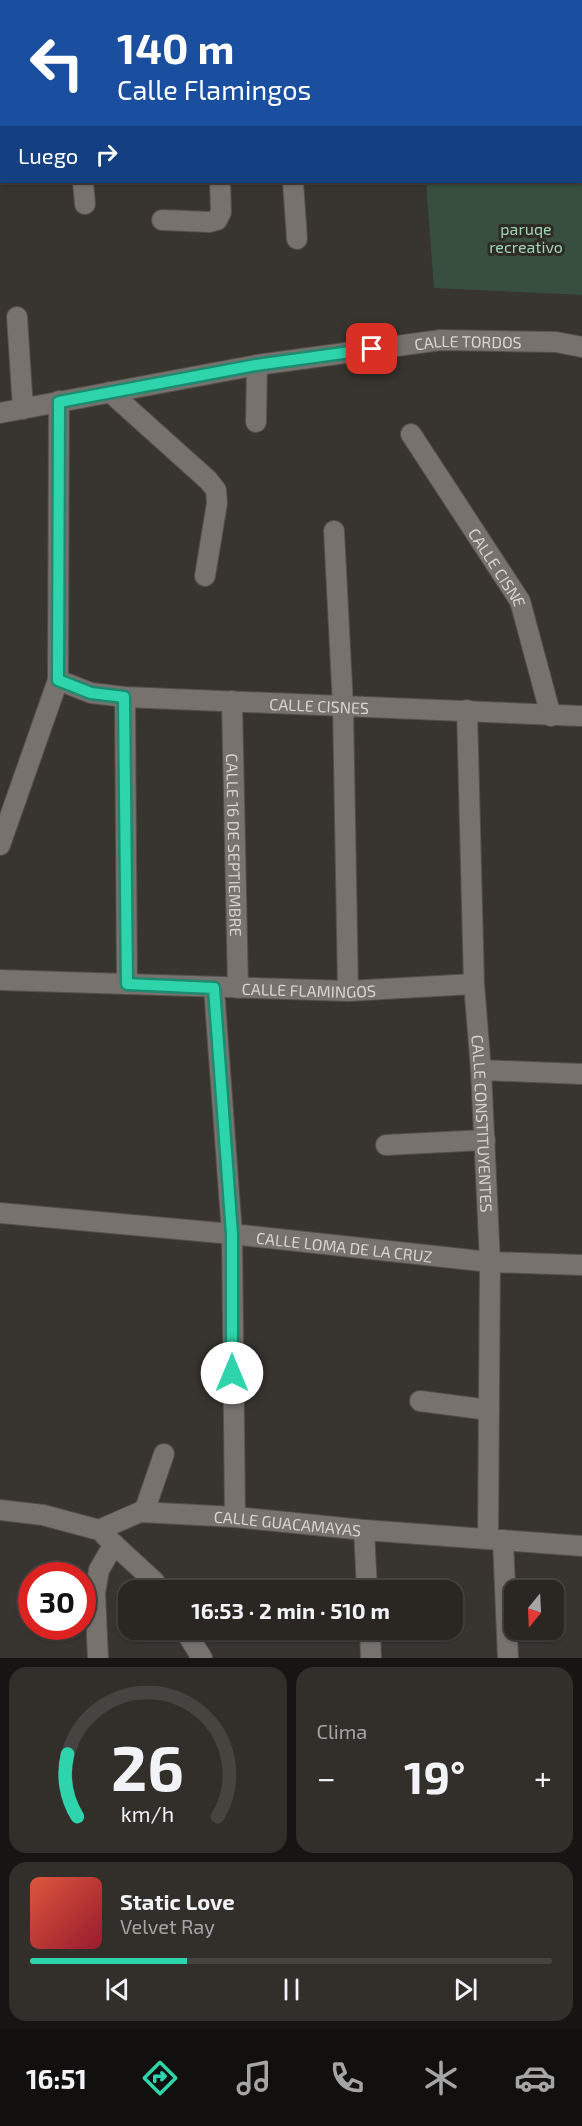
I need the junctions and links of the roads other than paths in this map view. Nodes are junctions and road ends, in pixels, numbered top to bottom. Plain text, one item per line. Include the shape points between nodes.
1 (83, 183) edge
2 (220, 183) edge
3 (293, 183) edge
4 (85, 204) dead end
5 (162, 220) dead end
6 (297, 239) dead end
7 (17, 317) dead end
8 (582, 347) edge
9 (256, 365) junction
10 (110, 392) junction
11 (59, 402) junction
12 (23, 408) junction
13 (0, 413) edge
14 (256, 422) dead end
15 (411, 434) dead end
16 (334, 531) dead end
17 (205, 576) dead end
18 (58, 680) junction
19 (124, 697) junction
20 (232, 701) junction
21 (342, 706) junction
22 (467, 710) junction
23 (551, 716) junction
24 (582, 716) edge
25 (0, 845) edge
26 (0, 980) edge
27 (127, 984) junction
28 (474, 984) junction
29 (214, 988) junction
30 (238, 988) junction
31 (348, 991) junction
32 (482, 1070) junction
33 (582, 1074) edge
34 (485, 1140) junction
35 (386, 1145) dead end
36 (0, 1214) edge
37 (232, 1234) junction
38 (490, 1262) junction
39 (582, 1265) edge
40 (420, 1401) dead end
41 (489, 1410) junction
42 (164, 1454) dead end
43 (0, 1510) edge
44 (144, 1512) junction
45 (235, 1517) junction
46 (99, 1530) junction
47 (364, 1530) junction
48 (496, 1539) junction
49 (114, 1544) junction
50 (582, 1546) edge
51 (153, 1580) edge
52 (366, 1580) edge
53 (191, 1640) edge
54 (370, 1640) edge
55 (98, 1658) edge
56 (202, 1658) edge
57 (371, 1658) edge
58 (508, 1658) edge

1 - 4 street
2 - 5 street via 221,212 217,220
3 - 6 street
7 - 12 street
8 - 9 street, CALLE TORDOS via 556,342 441,340
9 - 10 street, CALLE TORDOS
9 - 14 street
10 - 11 street, CALLE TORDOS
10 - 17 street via 216,490
11 - 12 street, CALLE TORDOS
11 - 18 street
12 - 13 street, CALLE TORDOS
15 - 23 street, CALLE CISNE via 520,601
16 - 21 street
18 - 19 street, CALLE CISNES via 91,693
18 - 25 street
19 - 20 street, CALLE CISNES
19 - 27 street
20 - 21 street, CALLE CISNES
20 - 30 street, CALLE 16 DE SEPTIEMBRE
21 - 22 street, CALLE CISNES
21 - 31 street
22 - 23 street, CALLE CISNES
22 - 28 street, CALLE CONSTITUYENTES
23 - 24 street, CALLE CISNES
26 - 27 street, CALLE FLAMINGOS
27 - 29 street, CALLE FLAMINGOS
28 - 31 street, CALLE FLAMINGOS
28 - 32 street, CALLE CONSTITUYENTES
29 - 30 street, CALLE FLAMINGOS
29 - 37 street
30 - 31 street, CALLE FLAMINGOS
32 - 33 street
32 - 34 street, CALLE CONSTITUYENTES
34 - 35 street
34 - 38 street, CALLE CONSTITUYENTES
36 - 37 street, CALLE LOMA DE LA CRUZ
37 - 38 street, CALLE LOMA DE LA CRUZ
37 - 45 street
38 - 39 street, CALLE LOMA DE LA CRUZ
38 - 41 street, CALLE CONSTITUYENTES
40 - 41 street
41 - 48 street, CALLE CONSTITUYENTES
42 - 44 street
43 - 46 street via 43,1515
44 - 45 street, CALLE GUACAMAYAS
44 - 46 street, CALLE GUACAMAYAS
45 - 47 street, CALLE GUACAMAYAS
46 - 49 street
47 - 48 street, CALLE GUACAMAYAS
47 - 52 street
48 - 50 street, CALLE GUACAMAYAS
48 - 58 street, CALLE CONSTITUYENTES
49 - 51 street
49 - 55 street via 99,1570 94,1593
53 - 56 street
54 - 57 street

